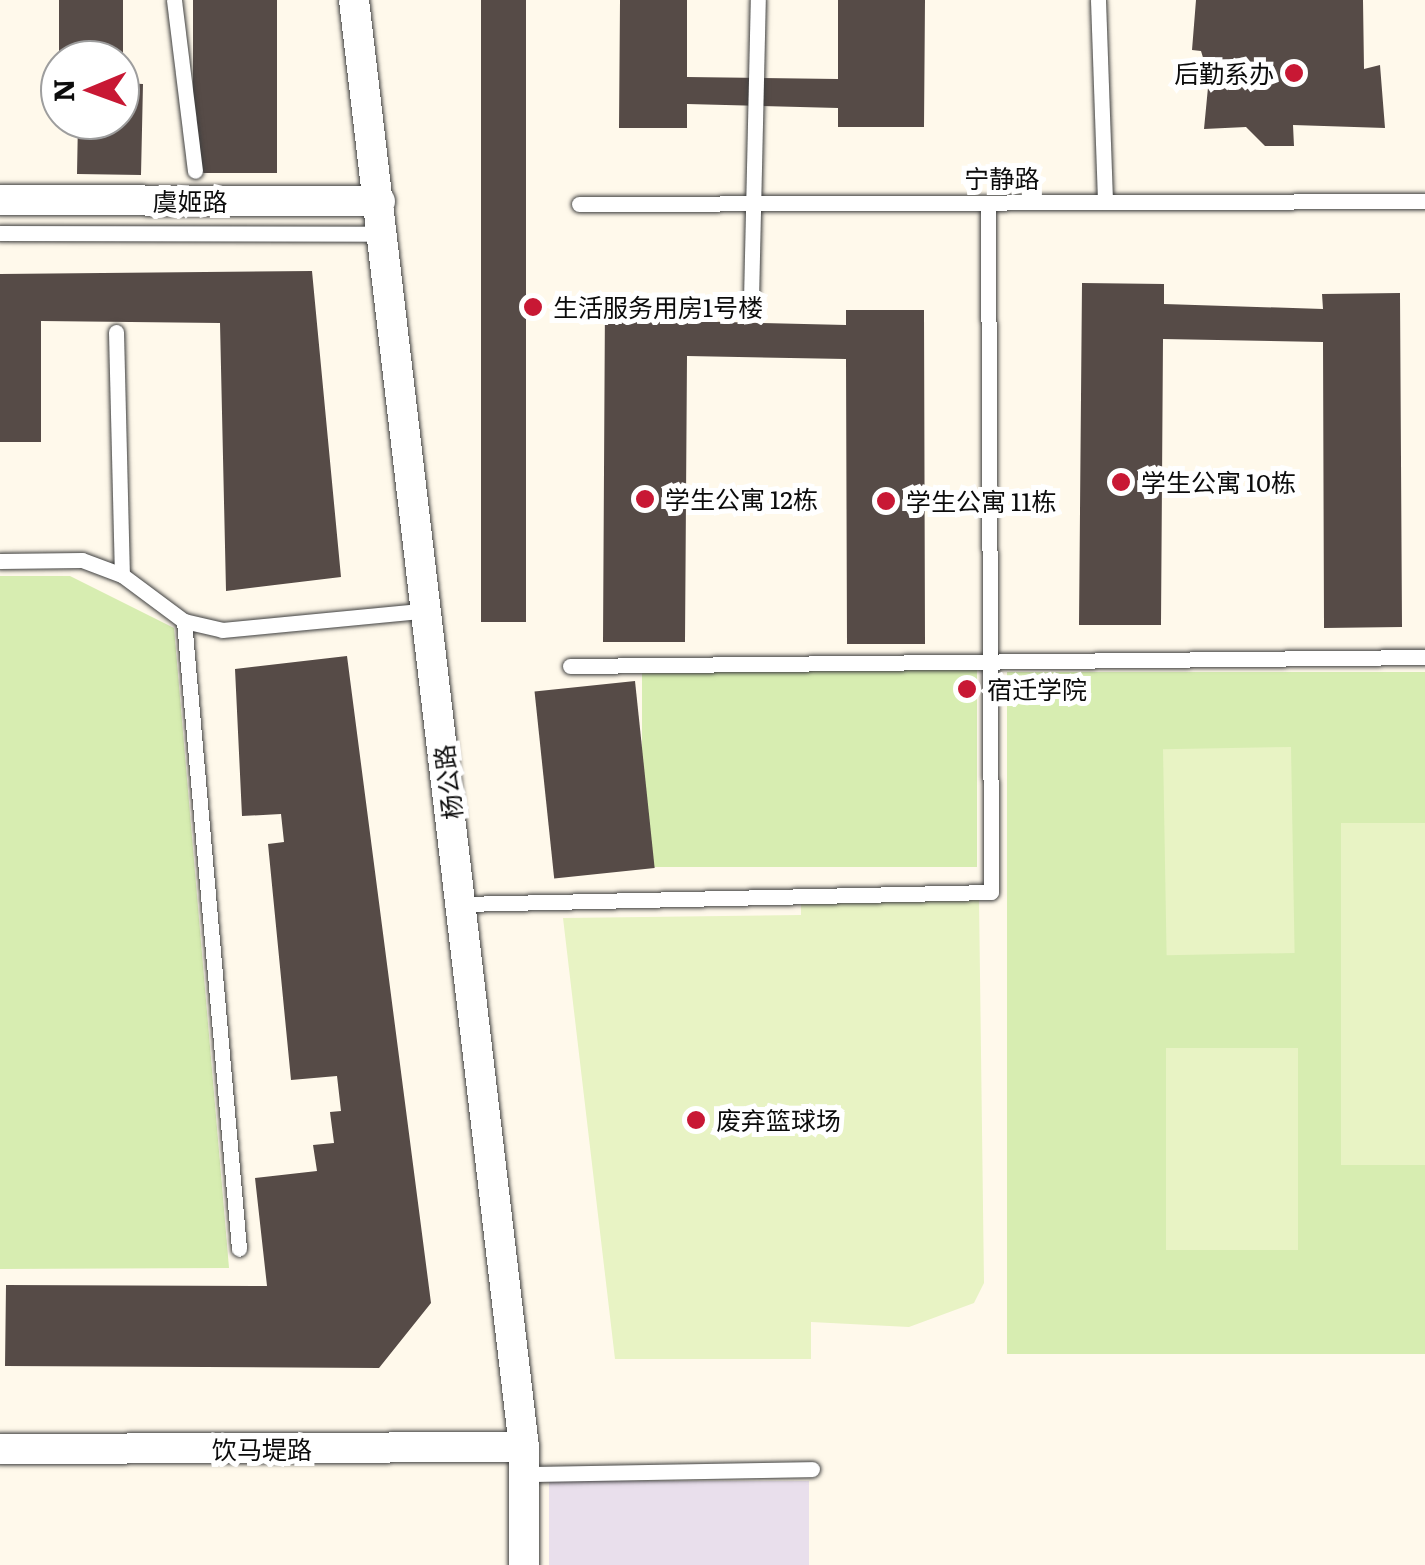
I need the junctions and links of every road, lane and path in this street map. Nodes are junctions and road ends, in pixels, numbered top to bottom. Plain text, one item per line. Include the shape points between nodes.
1 (174, 0) edge
2 (354, 0) edge
3 (758, 0) edge
4 (1098, 0) edge
5 (195, 171) dead end
6 (0, 200) edge
7 (1425, 201) edge
8 (380, 202) junction
9 (1105, 202) junction
10 (988, 203) junction
11 (579, 204) dead end
12 (754, 204) junction
13 (0, 233) edge
14 (384, 234) junction
15 (751, 300) dead end
16 (116, 332) dead end
17 (0, 561) edge
18 (122, 575) junction
19 (428, 610) junction
20 (184, 622) junction
21 (1425, 656) edge
22 (990, 661) junction
23 (570, 666) dead end
24 (462, 904) junction
25 (239, 1248) dead end
26 (0, 1449) edge
27 (525, 1461) junction
28 (812, 1469) dead end
29 (524, 1565) edge

1 - 5 lane
2 - 8 street, 杨公路
3 - 12 lane
4 - 9 lane
6 - 8 street, 虞姬路
7 - 9 lane, 宁静路
8 - 14 street, 杨公路
9 - 10 lane, 宁静路
10 - 12 lane, 宁静路
10 - 22 lane
11 - 12 lane, 宁静路
12 - 15 lane
13 - 14 lane
14 - 19 street, 杨公路
16 - 18 lane
17 - 18 lane via 82,560
18 - 20 lane
19 - 20 lane via 254,630
19 - 24 street, 杨公路
20 - 25 lane
21 - 22 lane
22 - 23 lane
22 - 24 lane via 990,892
24 - 27 street, 杨公路
26 - 27 street, 饮马堤路
27 - 28 lane
27 - 29 street, 杨公路

